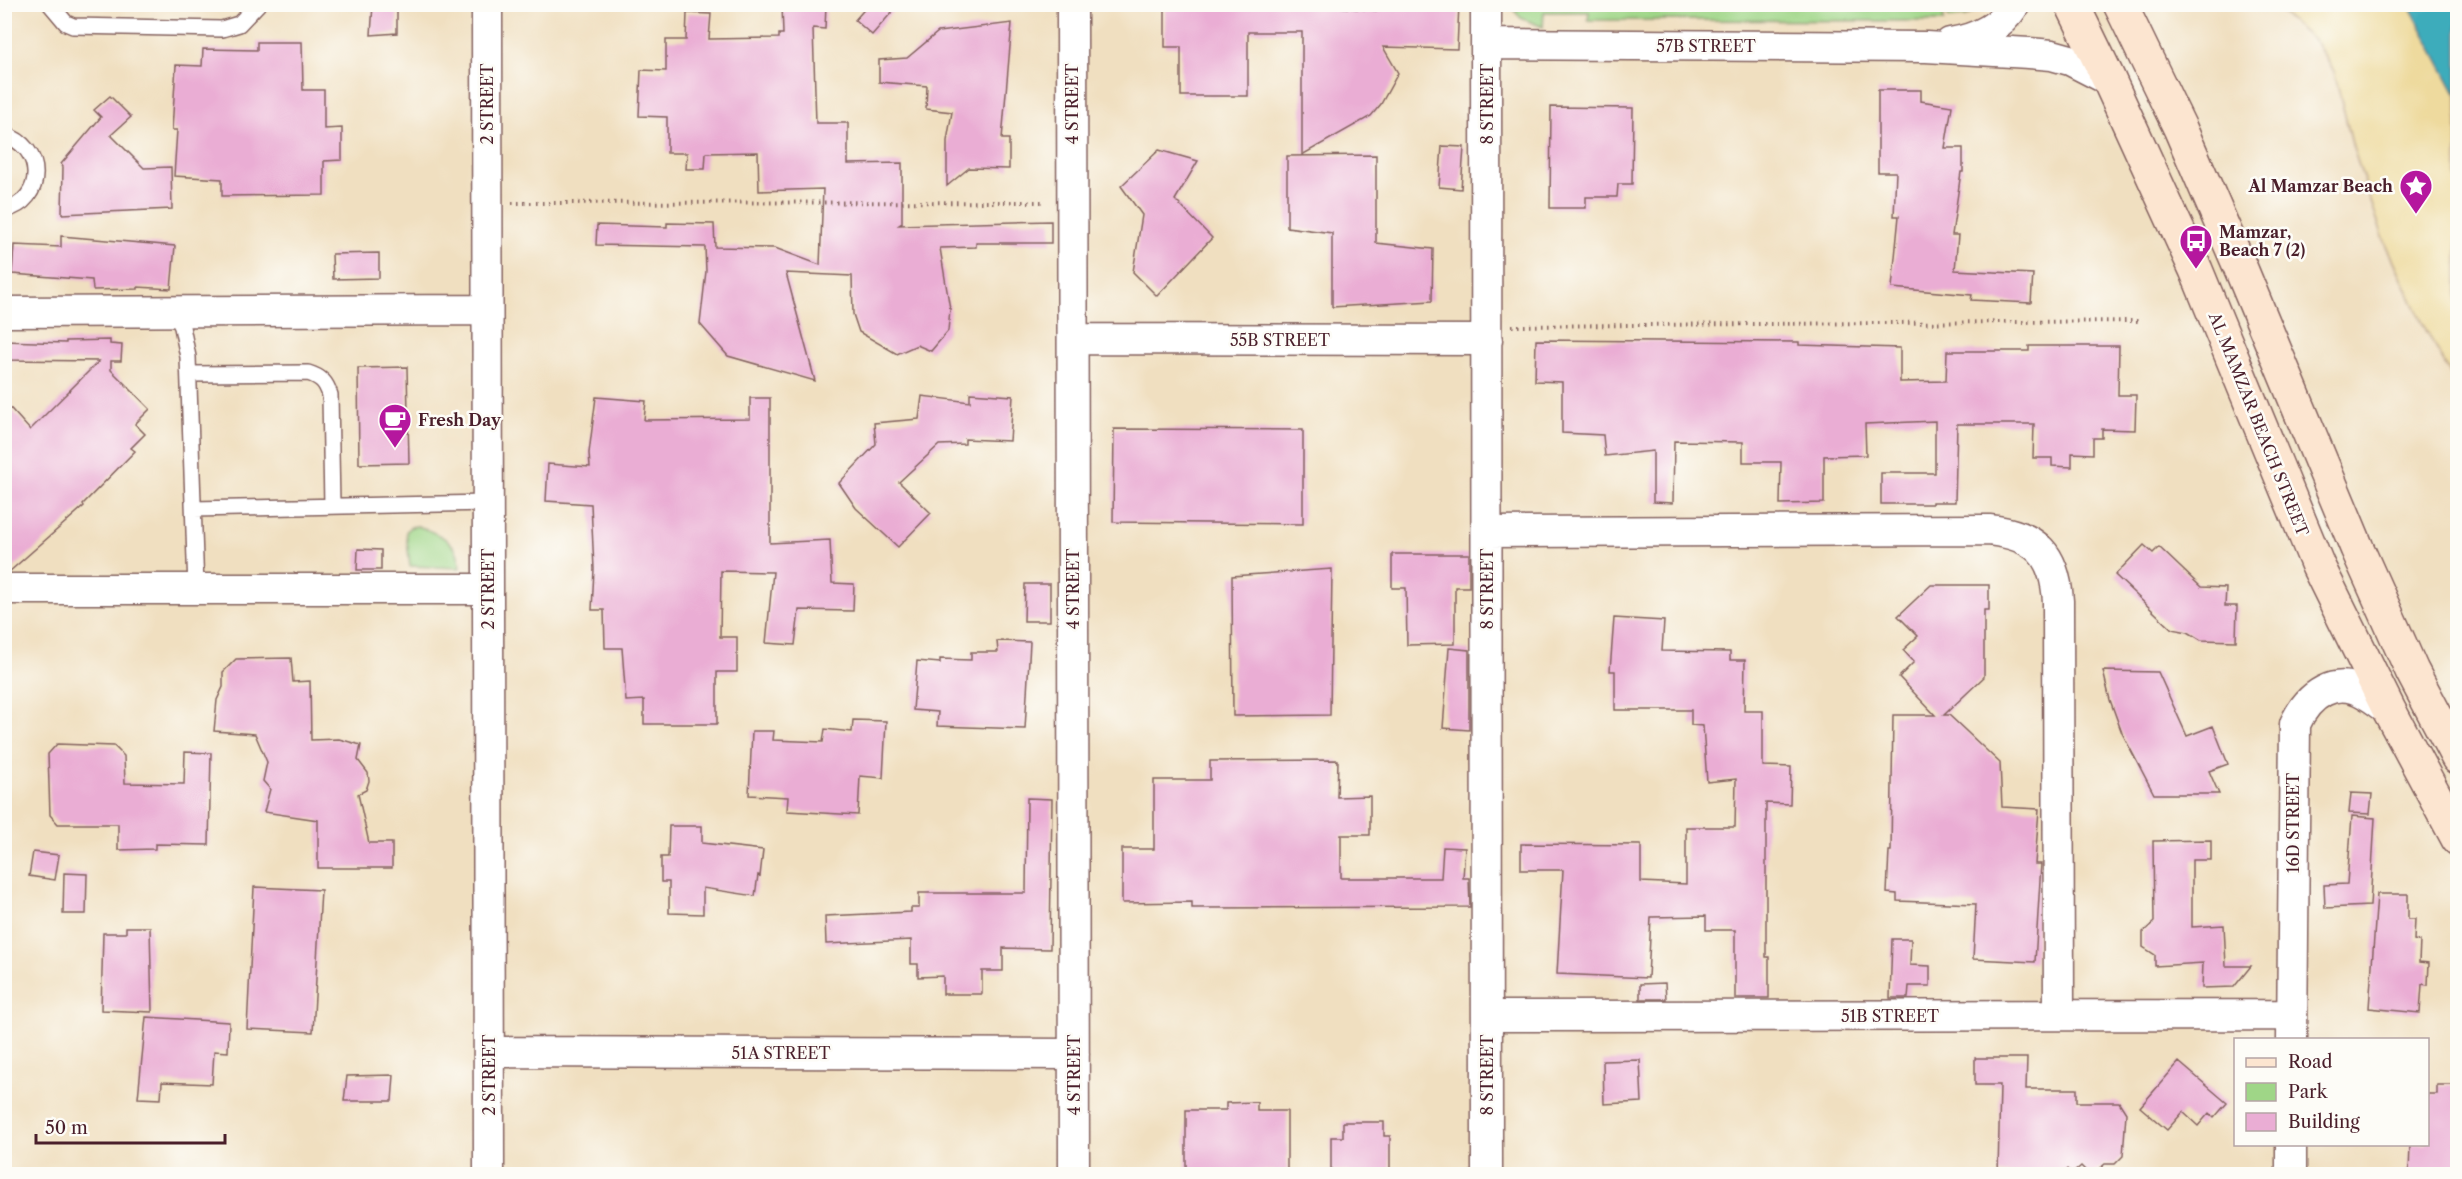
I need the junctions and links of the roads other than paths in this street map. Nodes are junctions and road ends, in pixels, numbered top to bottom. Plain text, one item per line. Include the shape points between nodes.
1 (50, 4) edge
2 (258, 4) edge
3 (487, 4) edge
4 (1072, 4) edge
5 (1486, 4) edge
6 (2015, 4) edge
7 (2072, 4) edge
8 (2120, 4) edge
9 (1486, 44) junction
10 (1926, 47) junction
11 (2109, 80) junction
12 (4, 135) edge
13 (4, 210) edge
14 (488, 310) junction
15 (176, 311) junction
16 (4, 312) edge
17 (1487, 333) junction
18 (1073, 339) junction
19 (189, 374) junction
20 (488, 503) junction
21 (332, 506) junction
22 (194, 509) junction
23 (1487, 532) junction
24 (4, 589) edge
25 (196, 589) junction
26 (488, 589) junction
27 (2389, 710) junction
28 (2457, 758) edge
29 (2457, 838) edge
30 (2059, 1015) junction
31 (1487, 1016) junction
32 (2292, 1027) edge
33 (489, 1052) junction
34 (1074, 1054) junction
35 (2291, 1146) edge
36 (489, 1174) edge
37 (1074, 1174) edge
38 (1487, 1174) edge
39 (2291, 1174) edge

1 - 2 lane via 73,26 222,29 239,24
3 - 14 street, 2 STREET
4 - 18 street, 4 STREET
5 - 9 street, 8 STREET
6 - 10 street, 57B STREET via 1997,24 1976,37
7 - 11 main road, AL MAMZAR BEACH STREET
8 - 28 main road via 2185,139 2357,548
9 - 10 street, 57B STREET
9 - 17 street, 8 STREET
10 - 11 street, 57B STREET via 2052,55
11 - 27 main road, AL MAMZAR BEACH STREET via 2196,270 2318,567
12 - 13 lane via 24,145 36,167 31,192 22,202
14 - 15 street
14 - 20 street, 2 STREET
15 - 16 street
15 - 19 lane
17 - 18 street, 55B STREET
17 - 23 street, 8 STREET
18 - 34 street, 4 STREET
19 - 21 lane via 319,376 330,395
19 - 22 lane
20 - 21 lane
20 - 26 street, 2 STREET
21 - 22 lane
22 - 25 lane
23 - 30 street via 1989,530 2011,532 2031,542 2047,558 2056,579 2058,601
23 - 31 street, 8 STREET
24 - 25 street
25 - 26 street
26 - 33 street, 2 STREET
27 - 29 main road, AL MAMZAR BEACH STREET
27 - 32 street, 16D STREET via 2365,692 2331,688 2308,701 2295,724
30 - 31 street, 51B STREET
30 - 32 street, 51B STREET
31 - 38 street, 8 STREET
33 - 34 street, 51A STREET
33 - 36 street, 2 STREET
34 - 37 street, 4 STREET
35 - 39 street

